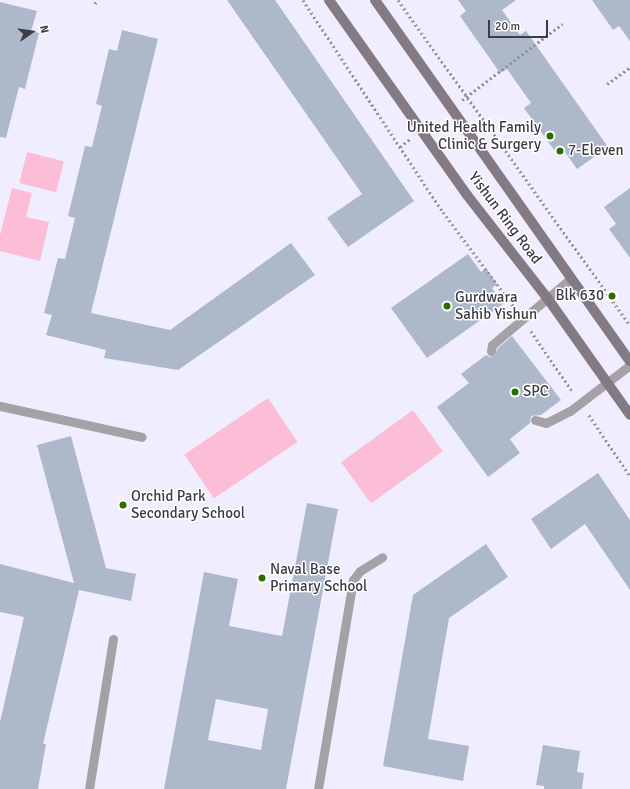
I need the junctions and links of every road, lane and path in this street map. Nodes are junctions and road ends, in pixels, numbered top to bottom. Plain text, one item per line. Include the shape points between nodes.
1 (96, 0) edge
2 (303, 0) edge
3 (329, 0) edge
4 (374, 0) edge
5 (398, 0) edge
6 (95, 4) dead end
7 (562, 24) dead end
8 (630, 67) edge
9 (606, 84) dead end
10 (467, 96) junction
11 (570, 279) junction
12 (548, 299) junction
13 (523, 319) junction
14 (630, 325) edge
15 (491, 351) dead end
16 (630, 361) edge
17 (630, 365) edge
18 (608, 384) junction
19 (580, 403) junction
20 (0, 406) edge
21 (630, 415) edge
22 (534, 420) dead end
23 (142, 437) dead end
24 (630, 476) edge
25 (382, 557) dead end
26 (113, 639) dead end
27 (89, 789) edge
28 (318, 789) edge

1 - 6 path
2 - 13 path via 443,212
3 - 12 main road, Yishun Ring Road via 467,195
4 - 11 main road, Yishun Ring Road
5 - 10 path
7 - 10 path
8 - 9 path
10 - 14 path
11 - 12 lane
11 - 16 main road, Yishun Ring Road
12 - 13 lane
12 - 18 main road, Yishun Ring Road
13 - 15 lane via 492,345
13 - 19 path
17 - 18 lane
18 - 19 lane
18 - 21 main road, Yishun Ring Road
19 - 22 lane via 546,423
19 - 24 path
20 - 23 lane
25 - 28 lane via 360,571 353,580
26 - 27 lane

